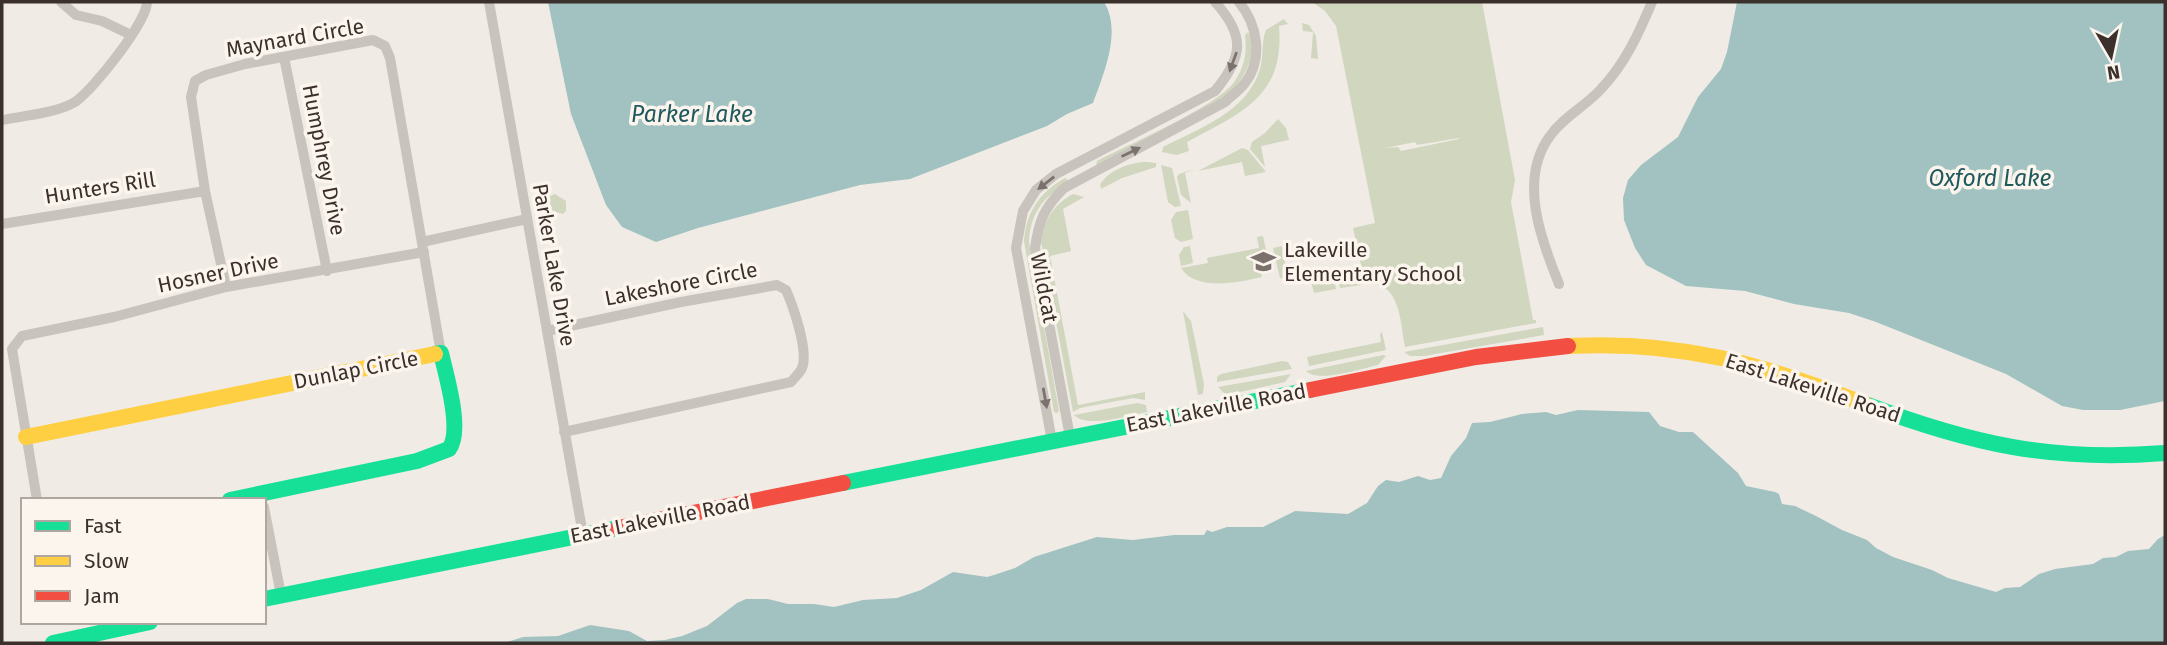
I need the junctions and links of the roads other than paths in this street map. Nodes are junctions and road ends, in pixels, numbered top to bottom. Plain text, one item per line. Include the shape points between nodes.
1 (61, 2) edge
2 (147, 2) edge
3 (489, 2) edge
4 (1215, 2) edge
5 (1239, 2) edge
6 (1652, 2) edge
7 (1250, 18) junction
8 (1233, 27) junction
9 (131, 35) junction
10 (284, 57) junction
11 (2, 120) edge
12 (1073, 164) junction
13 (1082, 177) junction
14 (205, 191) junction
15 (527, 219) junction
16 (2, 224) edge
17 (423, 247) junction
18 (327, 271) junction
19 (1559, 284) dead end
20 (226, 288) junction
21 (547, 331) junction
22 (442, 353) junction
23 (564, 432) junction
24 (26, 437) junction
25 (1070, 437) junction
26 (1052, 441) junction
27 (2165, 453) edge
28 (37, 498) edge
29 (266, 499) edge
30 (266, 516) edge
31 (583, 535) junction
32 (281, 595) junction
33 (266, 599) edge
34 (141, 624) edge
35 (53, 643) edge

1 - 9 street via 76,15
2 - 9 street
3 - 15 street, Parker Lake Drive
4 - 8 street
5 - 7 street, Wildcat
6 - 19 street via 1623,61 1601,89 1550,135 1536,161 1538,221
7 - 8 street
13 -> 7 street, Wildcat via 1225,102 1239,89 1255,62 1256,34
8 -> 12 street, Wildcat via 1238,37 1237,57 1214,91
9 - 11 street via 77,101
10 - 14 street, Maynard Circle via 195,81 191,97
10 - 17 street, Maynard Circle via 373,40 385,46 399,101
10 - 18 street, Humphrey Drive
12 - 13 street
12 -> 26 street, Wildcat via 1036,190 1023,211 1016,248
13 - 25 street, Wildcat via 1051,201 1040,218 1035,248
14 - 16 street, Hunters Rill
14 - 20 street, Maynard Circle
15 - 17 street, Hosner Drive
15 - 21 street, Parker Lake Drive
17 - 18 street, Hosner Drive
17 - 22 street, Maynard Circle
18 - 20 street, Hosner Drive
20 - 24 street, Hosner Drive via 22,336 12,349
21 - 23 street, Parker Lake Drive
21 - 23 street, Lakeshore Circle via 777,285 786,290 792,303 803,348 802,368 791,382
22 - 24 main road, Dunlap Circle
22 - 29 main road, Dunlap Circle via 453,414 451,447 417,461
23 - 31 street, Parker Lake Drive
24 - 28 street
25 - 26 main road, East Lakeville Road
25 - 27 main road, East Lakeville Road via 1487,354 1599,344 1662,348 1741,361 1939,430 2011,448 2085,456
26 - 31 main road, East Lakeville Road
30 - 32 street
31 - 32 main road, East Lakeville Road
32 - 33 main road, East Lakeville Road
34 - 35 main road

